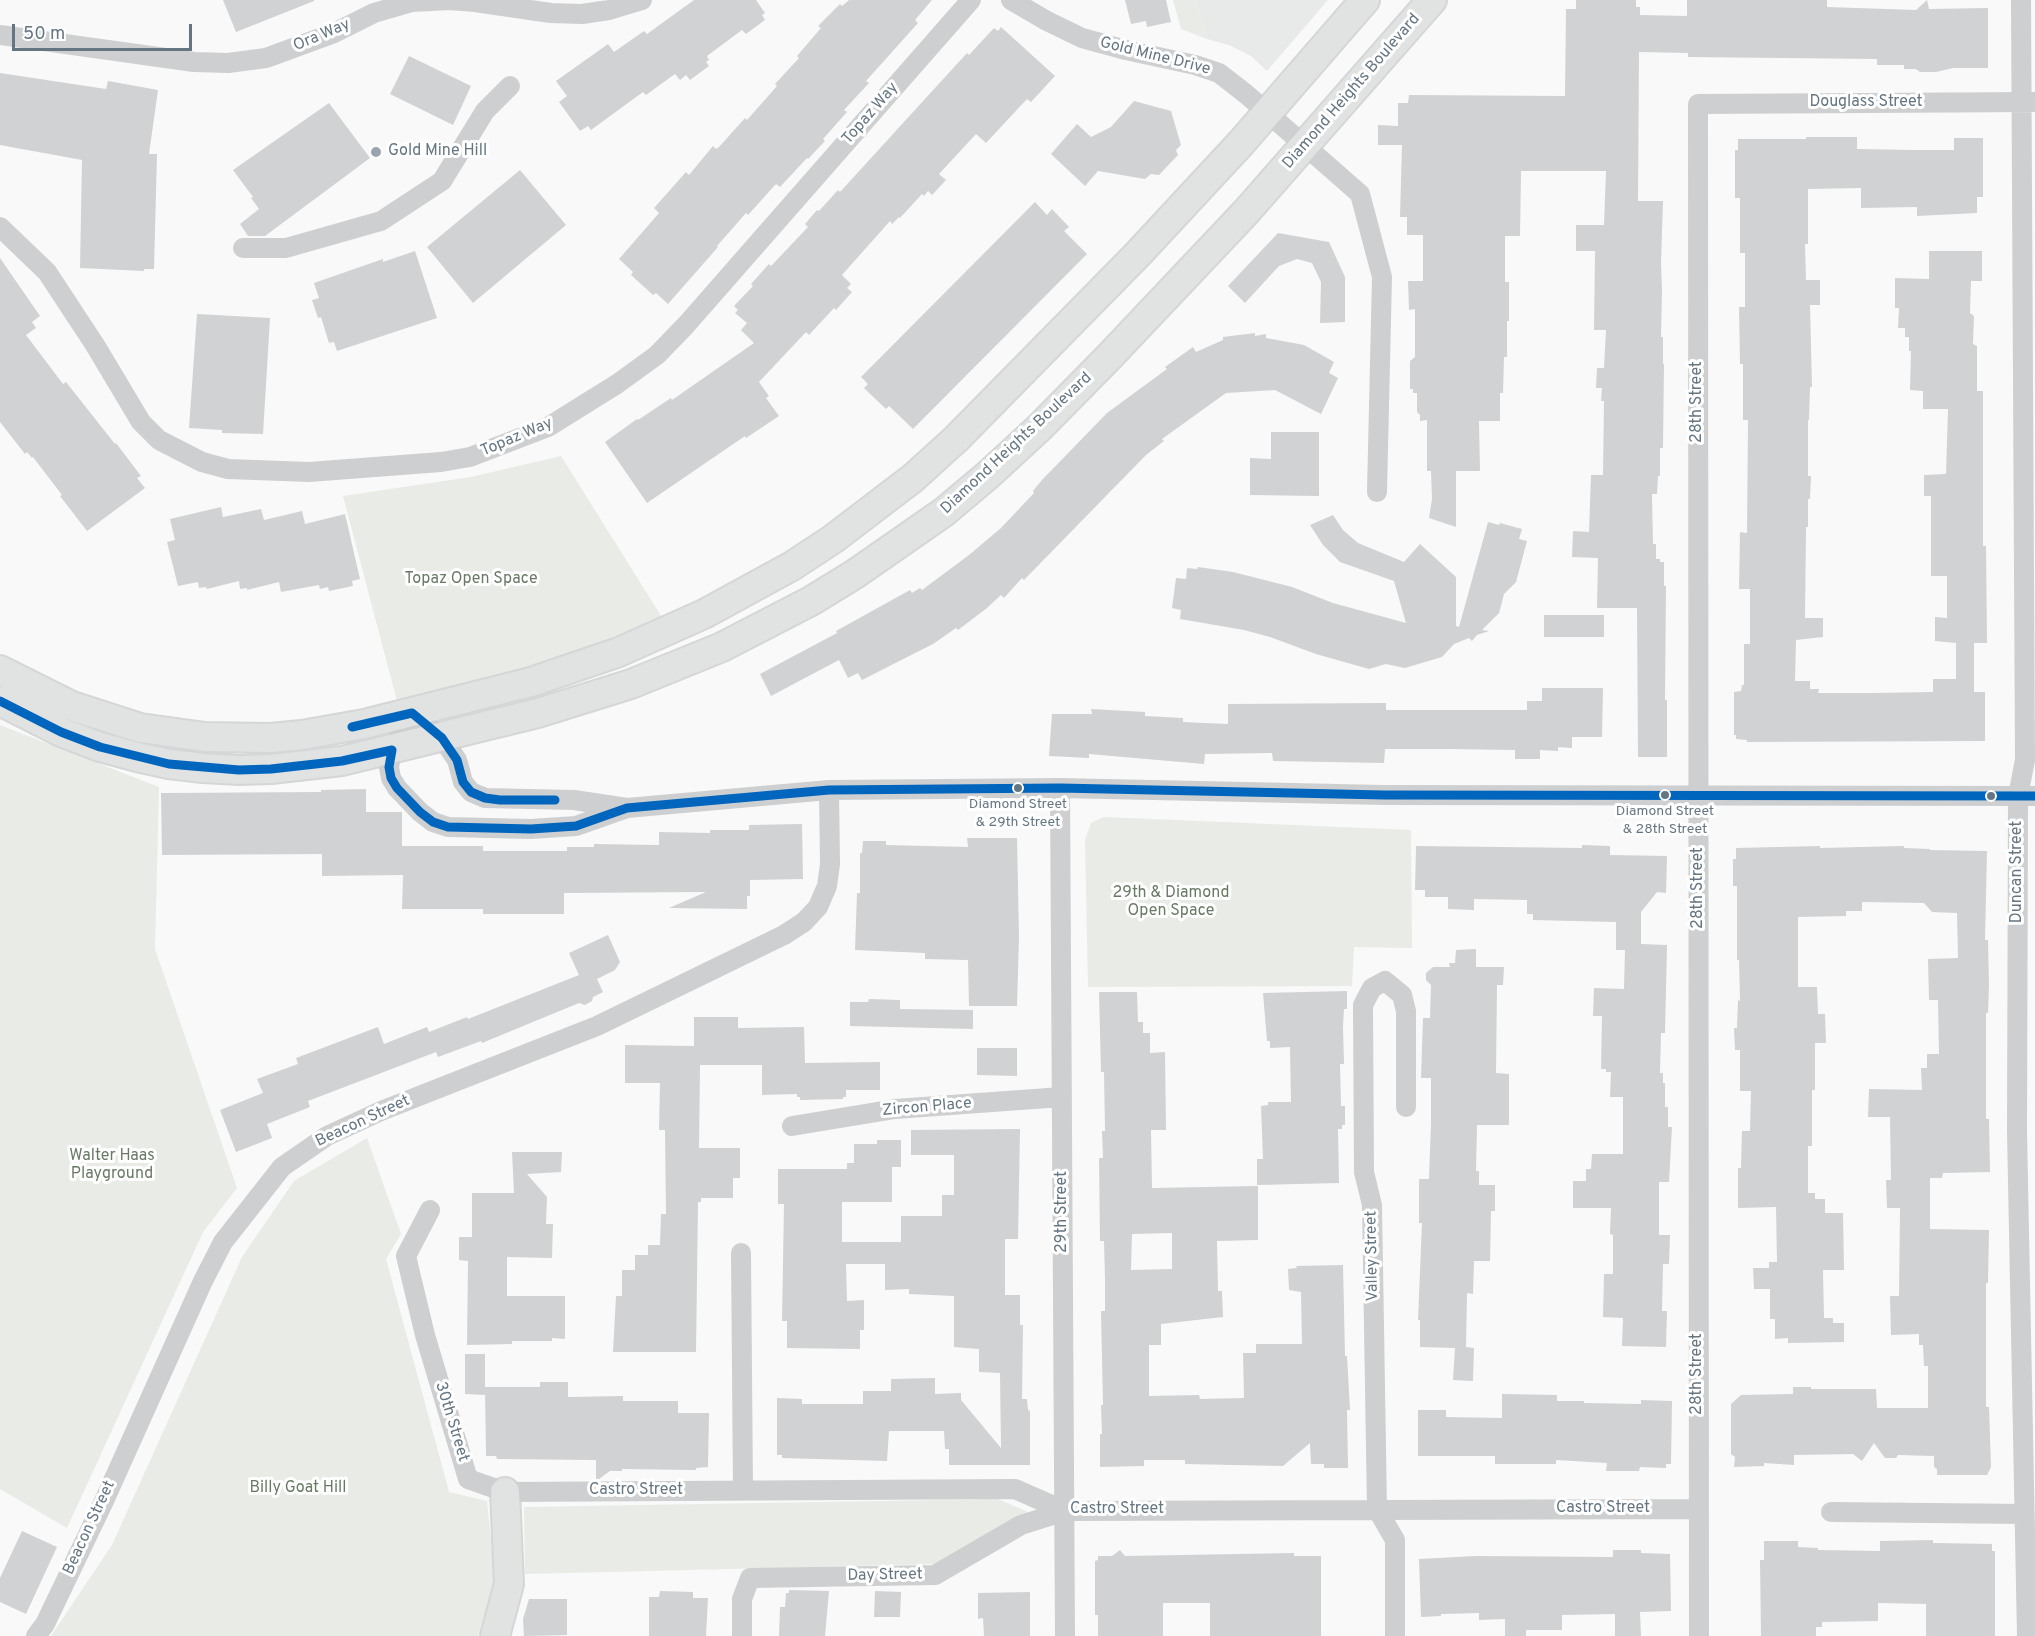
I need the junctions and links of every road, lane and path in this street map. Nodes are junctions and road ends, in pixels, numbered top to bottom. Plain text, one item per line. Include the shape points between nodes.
1 (642, 0) edge
2 (971, 0) edge
3 (1011, 0) edge
4 (1365, 0) edge
5 (1432, 0) edge
6 (2021, 0) edge
7 (0, 35) edge
8 (510, 86) dead end
9 (2028, 102) edge
10 (1698, 104) joint
11 (1268, 113) junction
12 (1305, 146) junction
13 (0, 227) edge
14 (243, 248) dead end
15 (1377, 492) dead end
16 (0, 670) edge
17 (0, 701) edge
18 (412, 712) junction
19 (442, 738) junction
20 (392, 750) junction
21 (1060, 788) junction
22 (829, 790) junction
23 (2027, 796) edge
24 (1699, 797) junction
25 (627, 808) junction
26 (1062, 1097) junction
27 (1407, 1107) dead end
28 (792, 1126) dead end
29 (2018, 1131) junction
30 (2035, 1150) edge
31 (430, 1210) dead end
32 (741, 1253) dead end
33 (742, 1491) junction
34 (505, 1492) junction
35 (1377, 1509) junction
36 (1698, 1509) junction
37 (1065, 1511) junction
38 (1831, 1512) dead end
39 (2025, 1514) junction
40 (36, 1636) edge
41 (495, 1636) edge
42 (742, 1636) edge
43 (1065, 1636) edge
44 (1395, 1636) edge
45 (1699, 1636) edge
46 (2027, 1636) edge

1 - 7 street, Ora Way via 582,14 449,0 412,3 374,13 334,33 266,58 228,63 194,62
2 - 13 street, Topaz Way via 657,355 548,428 470,457 309,472 228,469 202,462 159,440 141,422 47,272
3 - 11 street, Gold Mine Drive via 1082,38 1219,74
4 - 11 main road
5 - 12 main road, Diamond Heights Boulevard
6 - 9 street, Duncan Street
8 - 14 street via 484,111 442,181 381,221 286,248
9 - 10 street, Douglass Street
9 - 23 street, Duncan Street
10 - 24 street, 28th Street
11 - 12 street, Gold Mine Drive
11 - 18 main road via 1137,255 956,440 833,539 712,610 619,652 531,682
12 - 15 street, Gold Mine Drive via 1360,194 1382,277
12 - 19 main road, Diamond Heights Boulevard via 1117,350 1039,428 898,545 811,601 675,668 588,698
16 - 18 main road via 72,706 108,719 140,728 205,737 302,735
17 - 20 main road, Diamond Heights Boulevard via 100,747 169,764 271,770
18 - 19 street
18 - 20 street
19 - 20 main road, Diamond Heights Boulevard
19 - 25 street via 457,760 463,782 471,792 485,798 574,800
20 - 25 street via 389,767 397,788 433,822 448,827 576,826
21 - 22 street
21 - 24 street
21 - 26 street, 29th Street
22 - 25 street
22 - 40 street, Beacon Street via 827,886 818,907 804,922 597,1026 327,1136 282,1167 223,1242 104,1501
23 - 24 street
23 - 29 street, Duncan Street
24 - 36 street, 28th Street
26 - 28 street, Zircon Place via 895,1109
26 - 37 street, 29th Street
27 - 35 street, Valley Street via 1406,1011 1402,995 1385,981 1372,988 1363,1005 1364,1172 1372,1205
29 - 30 street
29 - 39 street, Duncan Street
31 - 34 street, 30th Street via 406,1256 425,1335 468,1479
32 - 33 street
33 - 34 street, Castro Street
33 - 37 street, Castro Street via 1015,1489
34 - 41 main road via 509,1584
35 - 36 street, Castro Street
35 - 37 street, Castro Street
35 - 44 street, Valley Street via 1395,1540
36 - 45 street, 28th Street
37 - 42 street, Day Street via 1021,1525 935,1575 750,1578 742,1599
37 - 43 street, 29th Street
38 - 39 street
39 - 46 street, Duncan Street

